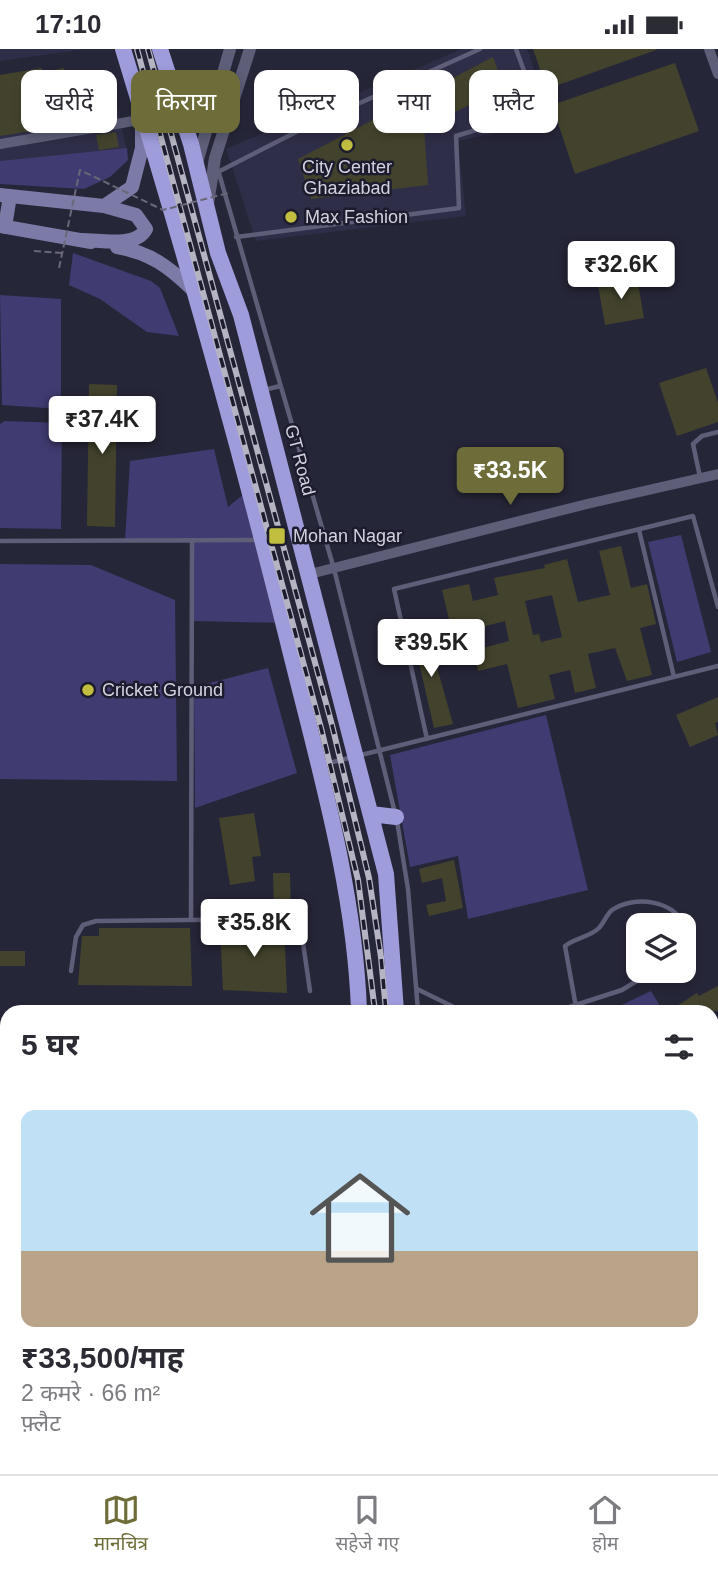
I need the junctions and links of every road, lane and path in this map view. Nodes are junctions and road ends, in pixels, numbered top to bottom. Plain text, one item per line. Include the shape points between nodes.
1 (123, 49) edge
2 (160, 49) edge
3 (230, 49) edge
4 (250, 49) edge
5 (480, 49) edge
6 (516, 49) edge
7 (709, 49) edge
8 (131, 74) edge
9 (718, 74) edge
10 (131, 122) edge
11 (143, 133) edge
12 (147, 133) edge
13 (0, 144) edge
14 (215, 158) junction
15 (196, 166) junction
16 (218, 172) junction
17 (228, 193) dead end
18 (5, 196) edge
19 (104, 206) junction
20 (206, 212) junction
21 (2, 227) edge
22 (236, 237) junction
23 (82, 240) junction
24 (34, 251) dead end
25 (62, 253) junction
26 (59, 268) dead end
27 (193, 290) junction
28 (280, 386) junction
29 (261, 391) junction
30 (718, 432) edge
31 (718, 474) edge
32 (701, 478) junction
33 (639, 530) junction
34 (264, 540) junction
35 (0, 541) edge
36 (192, 541) junction
37 (334, 569) junction
38 (310, 574) junction
39 (718, 607) edge
40 (718, 666) edge
41 (674, 677) junction
42 (427, 739) junction
43 (380, 751) junction
44 (357, 756) junction
45 (319, 766) junction
46 (371, 814) junction
47 (396, 817) junction
48 (677, 913) edge
49 (191, 919) junction
50 (71, 971) dead end
51 (633, 983) edge
52 (416, 989) junction
53 (310, 991) dead end
54 (359, 1005) edge
55 (396, 1005) edge
56 (417, 1005) edge
57 (449, 1005) edge
58 (576, 1005) edge
59 (581, 1005) edge

1 - 8 highway
2 - 15 highway, GT Road
3 - 15 street
4 - 14 street
5 - 16 lane
6 - 22 lane via 538,109 456,136 459,208
7 - 9 street
10 - 13 street
11 - 19 main road via 132,187
12 - 27 highway
14 - 16 lane
14 - 20 street
15 - 20 highway, GT Road
16 - 22 lane
17 - 25 path, bridge via 163,210 80,170
18 - 19 main road
18 - 21 main road
19 - 23 main road via 136,215 146,229 142,237
20 - 29 highway, GT Road
21 - 23 main road
22 - 28 lane
23 - 27 main road via 152,256
24 - 25 path
25 - 26 path, bridge
27 - 34 highway
28 - 29 lane
28 - 37 lane
29 - 38 highway, GT Road
30 - 32 lane via 693,444
31 - 32 street
32 - 37 street
33 - 39 lane via 693,516
33 - 41 lane
33 - 42 lane via 394,589
34 - 36 lane
34 - 45 highway
35 - 36 lane
36 - 49 lane
37 - 38 street
37 - 43 lane
38 - 44 highway, GT Road
40 - 41 lane
41 - 42 lane
42 - 43 lane
43 - 44 lane
43 - 47 lane
44 - 45 lane
44 - 46 highway, GT Road
45 - 54 highway via 358,963
46 - 47 highway
46 - 55 highway, GT Road via 386,874
47 - 52 lane via 408,889
48 - 58 lane via 663,904 623,905 611,911 599,928 565,946
49 - 50 lane via 83,925 76,937
49 - 53 lane via 291,921 300,929
51 - 59 lane
52 - 56 lane
52 - 57 lane

